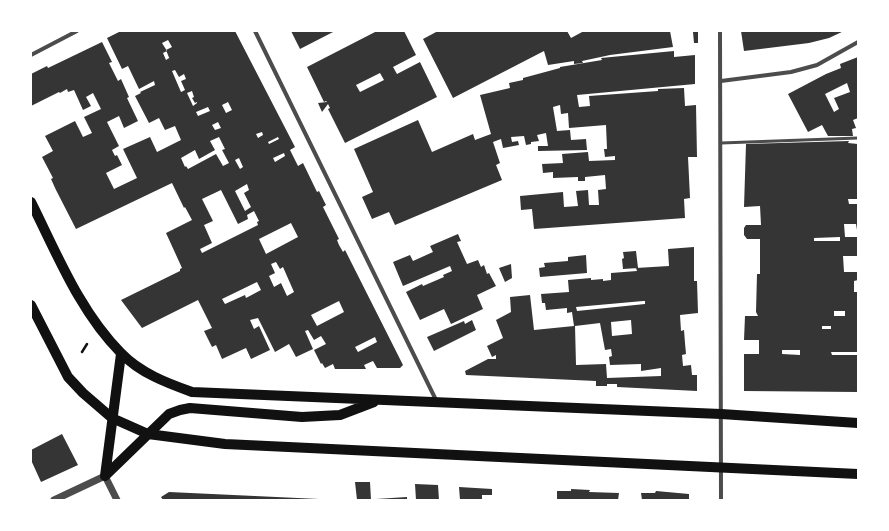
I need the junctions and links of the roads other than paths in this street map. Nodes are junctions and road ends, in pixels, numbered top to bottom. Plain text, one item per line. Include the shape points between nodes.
1 (77, 31) edge
2 (255, 31) edge
3 (720, 31) edge
4 (858, 42) edge
5 (31, 55) edge
6 (721, 81) junction
7 (858, 138) edge
8 (721, 143) junction
9 (31, 202) edge
10 (31, 305) edge
11 (121, 354) junction
12 (379, 400) junction
13 (437, 403) junction
14 (721, 414) junction
15 (112, 418) junction
16 (858, 423) edge
17 (148, 434) junction
18 (721, 468) junction
19 (858, 474) edge
20 (105, 476) junction
21 (54, 500) edge
22 (117, 500) edge
23 (721, 500) edge

1 - 5 street
2 - 13 street
3 - 6 street
4 - 6 street via 817,65 791,72
6 - 8 street
7 - 8 lane
8 - 14 street
9 - 11 main road via 79,298
10 - 15 main road via 68,377
11 - 12 main road via 162,382 192,392
11 - 15 main road
12 - 13 main road
12 - 17 main road via 340,414 302,417 190,408 169,414
13 - 14 main road
14 - 16 main road
14 - 18 street
15 - 17 main road
15 - 20 main road
17 - 18 main road via 225,444
17 - 20 main road
18 - 19 main road
18 - 23 street
20 - 21 street
20 - 22 street

